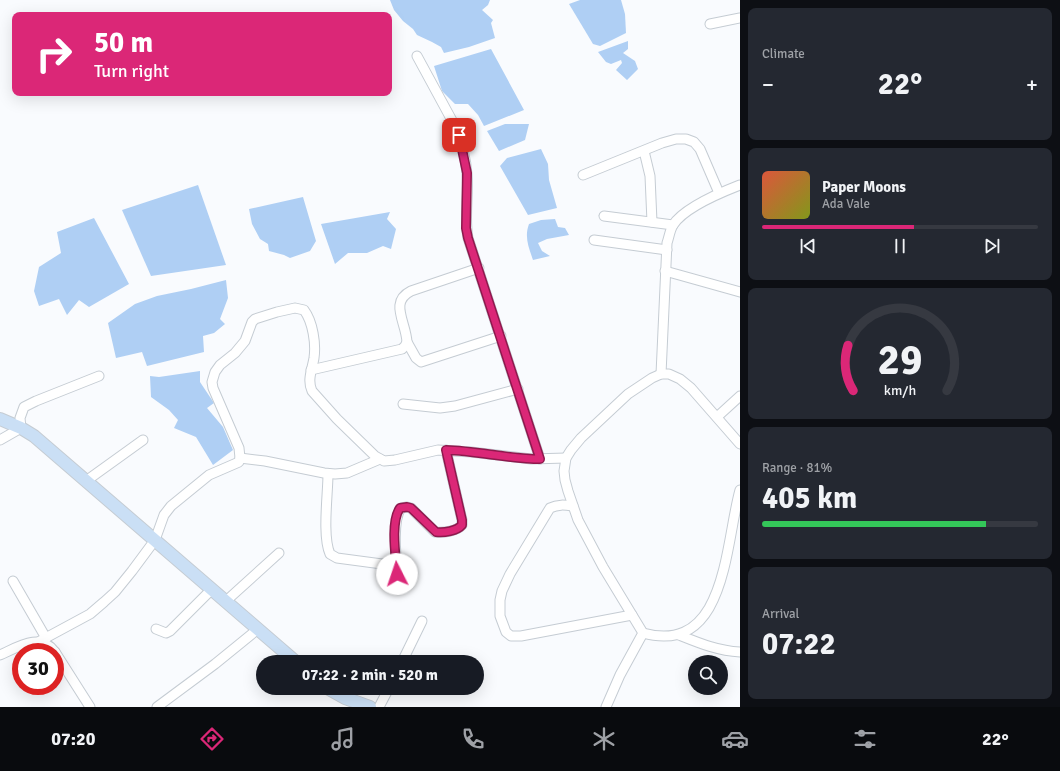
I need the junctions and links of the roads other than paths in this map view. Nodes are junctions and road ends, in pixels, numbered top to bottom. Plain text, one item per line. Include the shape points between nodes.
1 (740, 18) edge
2 (710, 24) dead end
3 (417, 56) dead end
4 (644, 151) junction
5 (583, 175) dead end
6 (740, 184) edge
7 (719, 193) junction
8 (604, 216) dead end
9 (652, 222) junction
10 (673, 225) junction
11 (594, 240) dead end
12 (667, 250) junction
13 (478, 268) junction
14 (665, 271) junction
15 (740, 292) edge
16 (501, 336) junction
17 (408, 342) junction
18 (311, 370) junction
19 (661, 374) junction
20 (99, 376) dead end
21 (518, 389) junction
22 (740, 396) edge
23 (403, 404) dead end
24 (717, 417) junction
25 (0, 419) edge
26 (21, 428) junction
27 (0, 440) edge
28 (143, 440) dead end
29 (740, 444) edge
30 (446, 450) junction
31 (240, 458) junction
32 (566, 458) junction
33 (380, 459) junction
34 (540, 459) junction
35 (328, 474) junction
36 (86, 481) junction
37 (740, 490) edge
38 (573, 506) junction
39 (154, 540) junction
40 (279, 553) dead end
41 (397, 566) junction
42 (13, 580) dead end
43 (398, 583) dead end
44 (212, 589) junction
45 (226, 601) junction
46 (632, 615) junction
47 (422, 621) dead end
48 (156, 629) dead end
49 (258, 629) junction
50 (643, 633) junction
51 (679, 635) junction
52 (43, 640) junction
53 (47, 643) edge
54 (740, 652) edge
55 (0, 655) edge
56 (288, 655) edge
57 (405, 655) edge
58 (64, 666) edge
59 (340, 695) edge
60 (385, 695) edge
61 (90, 707) edge
62 (157, 707) edge
63 (370, 707) edge
64 (379, 707) edge
65 (606, 707) edge

1 - 2 street
3 - 13 street via 455,126 461,145 467,173 466,228
4 - 5 street
4 - 7 street via 676,139 694,142 700,149
4 - 9 street via 650,176
6 - 7 street
7 - 10 street via 692,209
8 - 9 street
9 - 10 street
10 - 12 street
11 - 12 street
12 - 14 street
13 - 16 street
13 - 17 street via 403,296 399,305
14 - 15 street
14 - 19 street
16 - 17 street via 421,362 416,358
16 - 21 street
17 - 18 street via 398,350
18 - 31 street via 313,337 304,310 283,310 252,322 245,342 217,368 212,382 239,448
18 - 33 street via 309,383 315,396
19 - 24 street via 670,374 680,379
19 - 32 street via 628,394 581,438
20 - 26 street via 24,407 20,418
21 - 23 street via 455,406 435,408
21 - 34 street
22 - 24 street
24 - 29 street
25 - 26 street
26 - 27 street
26 - 36 street via 34,436
28 - 36 street
30 - 33 street via 429,451 395,460
30 - 34 street
30 - 41 street via 462,525 457,529 436,532 411,508 400,508 396,528
31 - 35 street
31 - 39 street via 236,464 203,479 171,506 164,515
32 - 34 street
32 - 38 street via 564,471
33 - 35 street via 347,473
35 - 41 street via 326,523 330,554 337,558
36 - 39 street
37 - 51 street via 717,593 700,622
38 - 46 street via 603,567
38 - 46 street via 560,505 550,508 510,574 500,600 500,616 506,632 511,636 521,636
39 - 44 street
39 - 52 street via 132,571 104,602 90,614
40 - 45 street
41 - 43 street
42 - 52 street
44 - 45 street
44 - 48 street via 170,631 166,633
45 - 49 street
46 - 50 street
47 - 57 street
49 - 56 street
49 - 62 street
50 - 51 street via 664,637
50 - 65 street
51 - 54 street via 706,646
52 - 53 street
52 - 55 street
58 - 61 street
59 - 63 street
60 - 64 street

